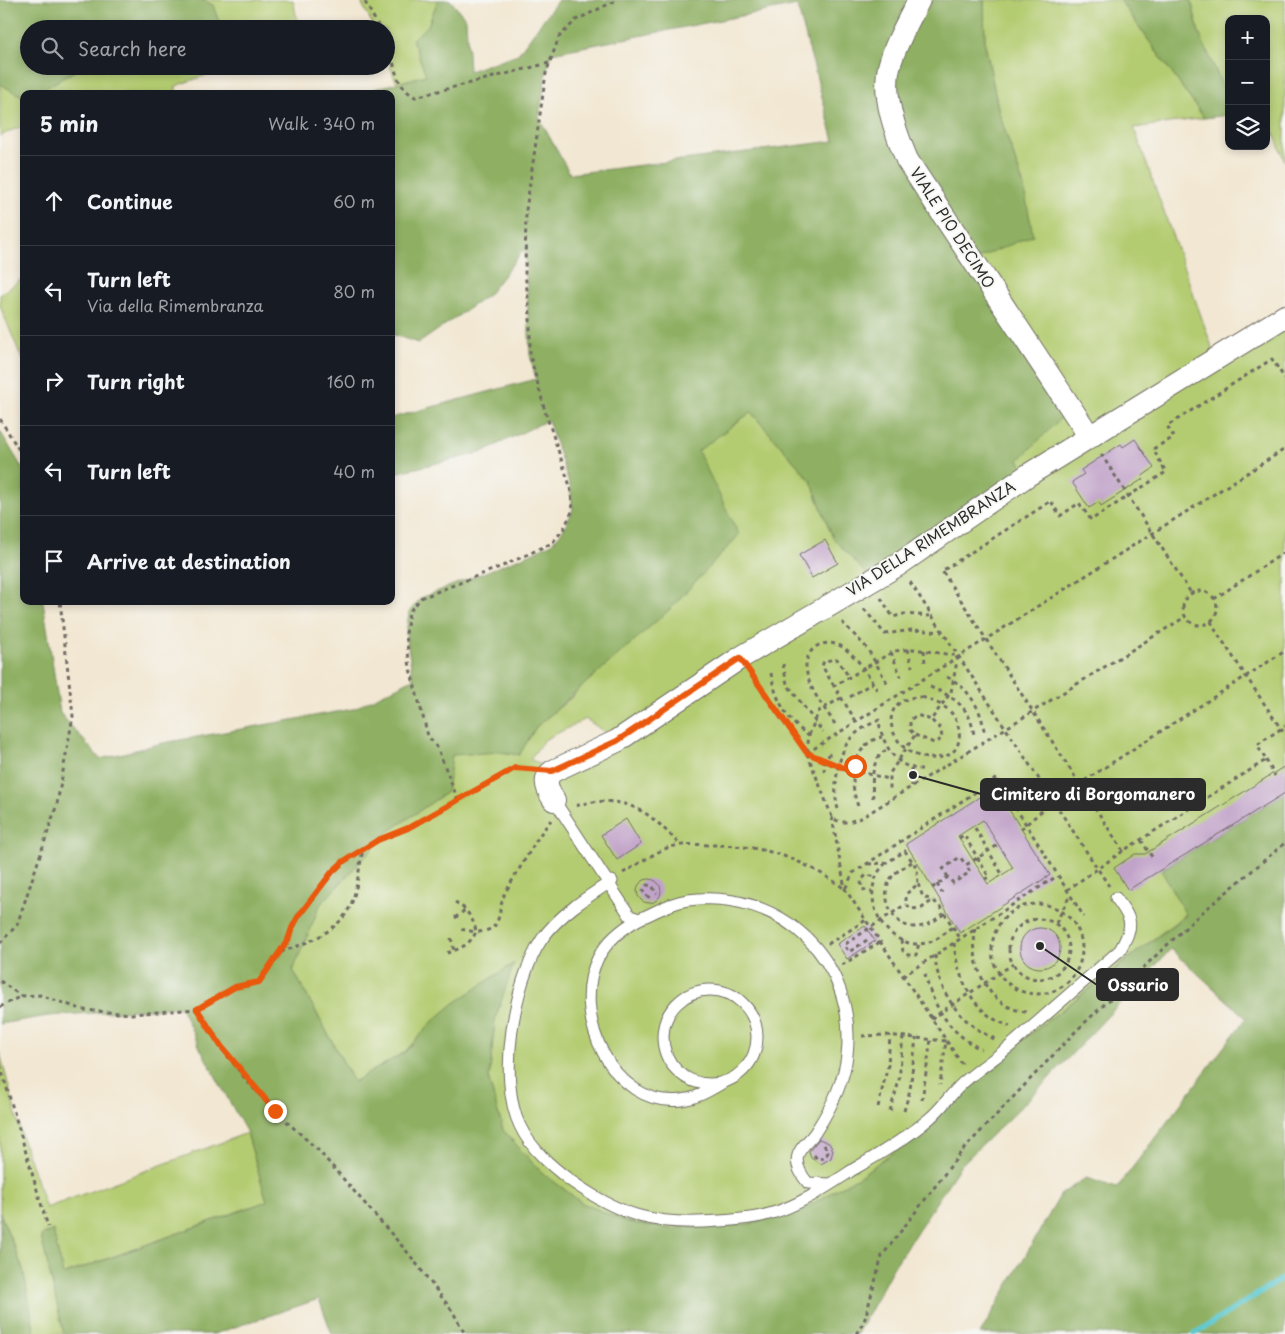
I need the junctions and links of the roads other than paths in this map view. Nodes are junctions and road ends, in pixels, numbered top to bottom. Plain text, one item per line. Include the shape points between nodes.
1 (919, 0) edge
2 (1285, 316) edge
3 (1090, 436) junction
4 (557, 806) joint
5 (610, 882) junction
6 (1116, 898) road end
7 (639, 919) junction
8 (724, 1082) junction
9 (830, 1184) junction

1 - 3 street, VIALE PIO DECIMO via 888,69 889,103 907,160
2 - 3 street, VIA DELLA RIMEMBRANZA
3 - 4 street, VIA DELLA RIMEMBRANZA via 898,565 740,658 617,741 552,771 546,781
4 - 5 lane
5 - 7 lane via 630,916
5 - 9 lane via 563,917 543,938 520,988 513,1020 511,1090 518,1123 528,1140 560,1172 601,1201 652,1220 679,1224 742,1220 770,1214
6 - 9 lane via 1130,919 1130,931 1120,950 971,1077 930,1118
7 - 8 lane via 617,934 598,958 594,972 590,990 591,1012 595,1034 604,1054 615,1072 632,1086 663,1099 699,1096
7 - 9 lane via 661,907 687,900 720,898 775,914 808,938 824,957 844,996 848,1020 847,1056 837,1094 817,1130 803,1146 798,1165 808,1183
8 - 8 lane via 739,1075 750,1063 756,1048 757,1032 753,1018 745,1005 727,993 705,990 691,994 679,1002 664,1027 669,1059 678,1072 692,1081

